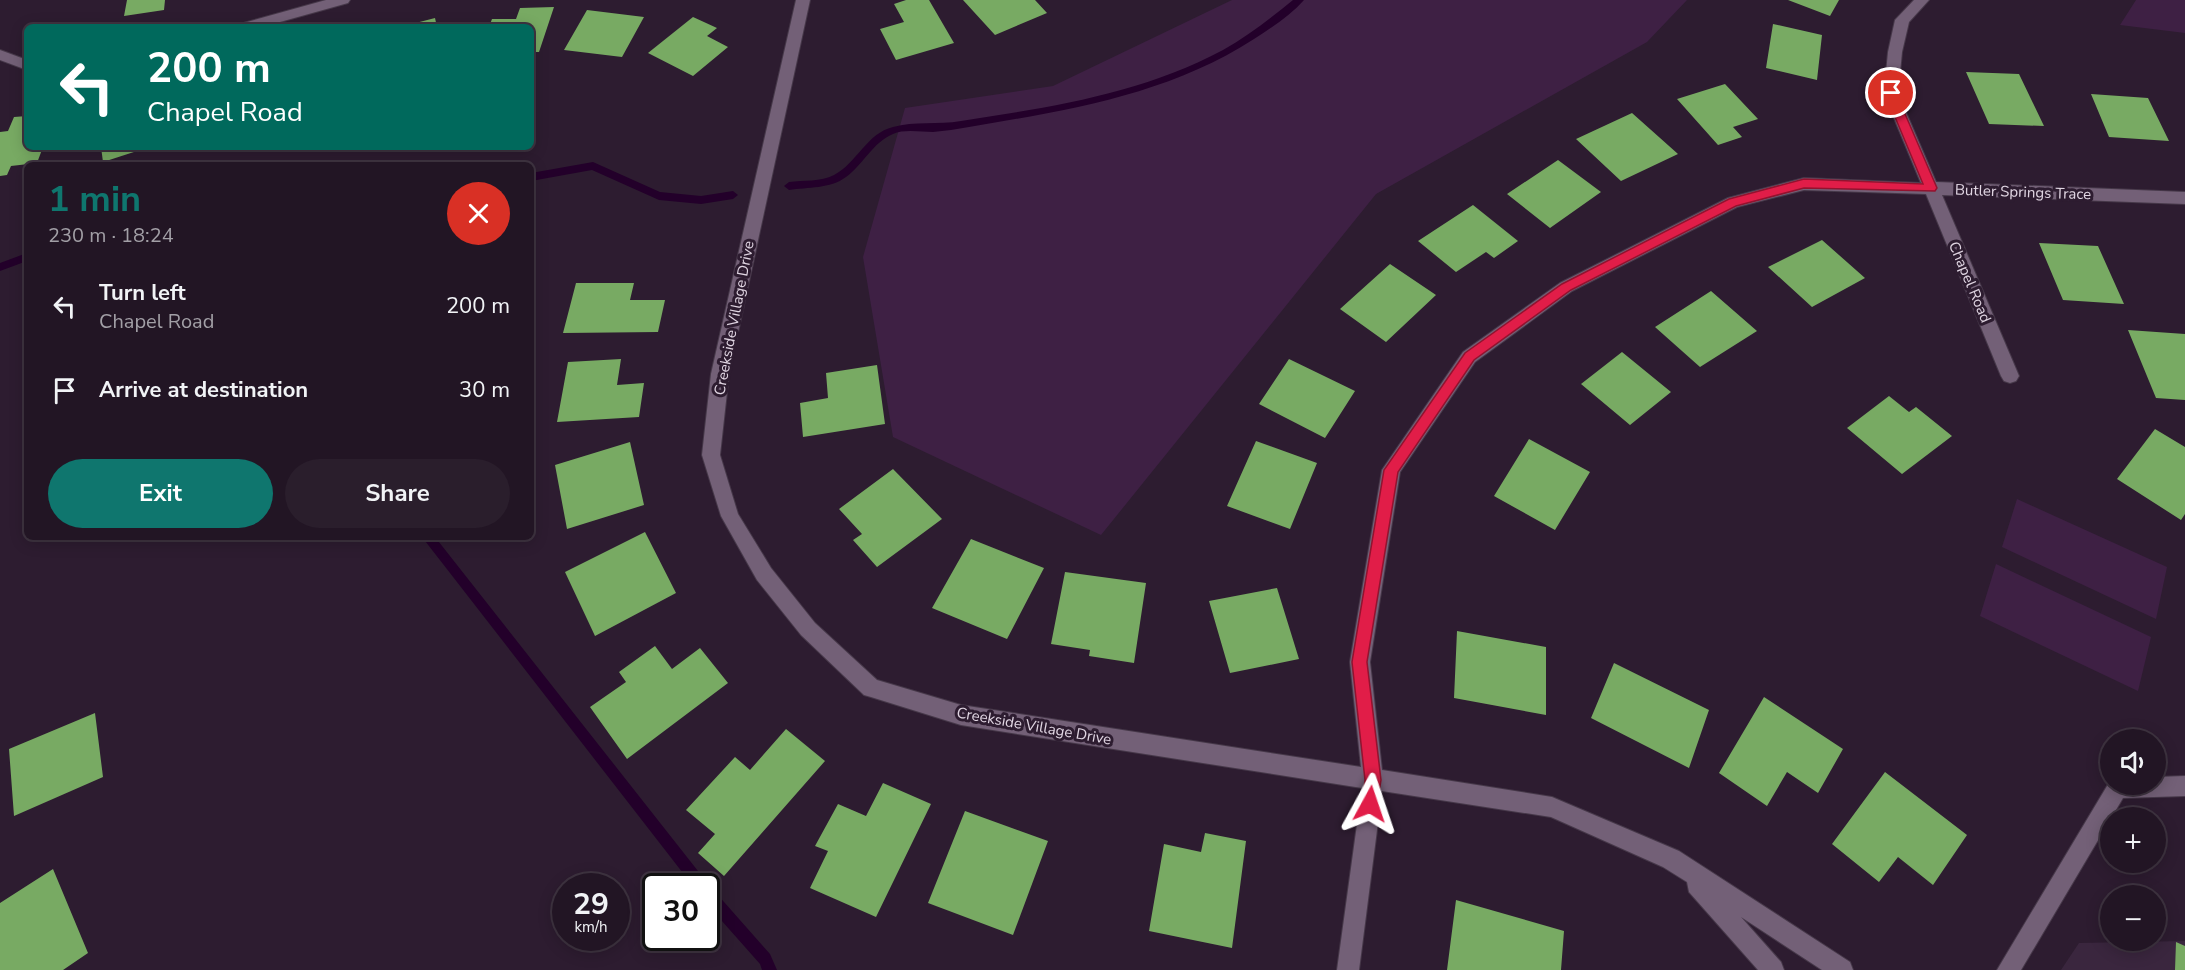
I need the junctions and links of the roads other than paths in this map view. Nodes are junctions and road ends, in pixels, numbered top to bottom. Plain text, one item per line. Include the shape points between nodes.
1 (343, 0) edge
2 (803, 0) edge
3 (1923, 0) edge
4 (256, 24) edge
5 (0, 55) edge
6 (24, 64) edge
7 (1931, 188) junction
8 (2185, 192) edge
9 (2185, 198) edge
10 (2010, 376) dead end
11 (1373, 780) junction
12 (2185, 786) edge
13 (1682, 867) junction
14 (1348, 970) edge
15 (1773, 970) edge
16 (1842, 970) edge
17 (2008, 970) edge

1 - 4 street
2 - 11 street, Creekside Village Drive via 720,374 711,455 730,516 764,574 808,629 871,688 962,715
3 - 7 street, Chapel Road via 1902,21 1891,93
5 - 6 street
7 - 8 street
7 - 9 street, Butler Springs Trace
7 - 10 street, Chapel Road
7 - 11 street, Butler Springs Trace via 1804,184 1733,202 1566,287 1469,357 1391,470 1360,662
11 - 13 street, Creekside Village Drive via 1552,807
11 - 14 street, Butler Springs Trace
12 - 17 street via 2117,788
13 - 15 street, Creekside Village Drive
13 - 16 street, Creekside Village Drive

